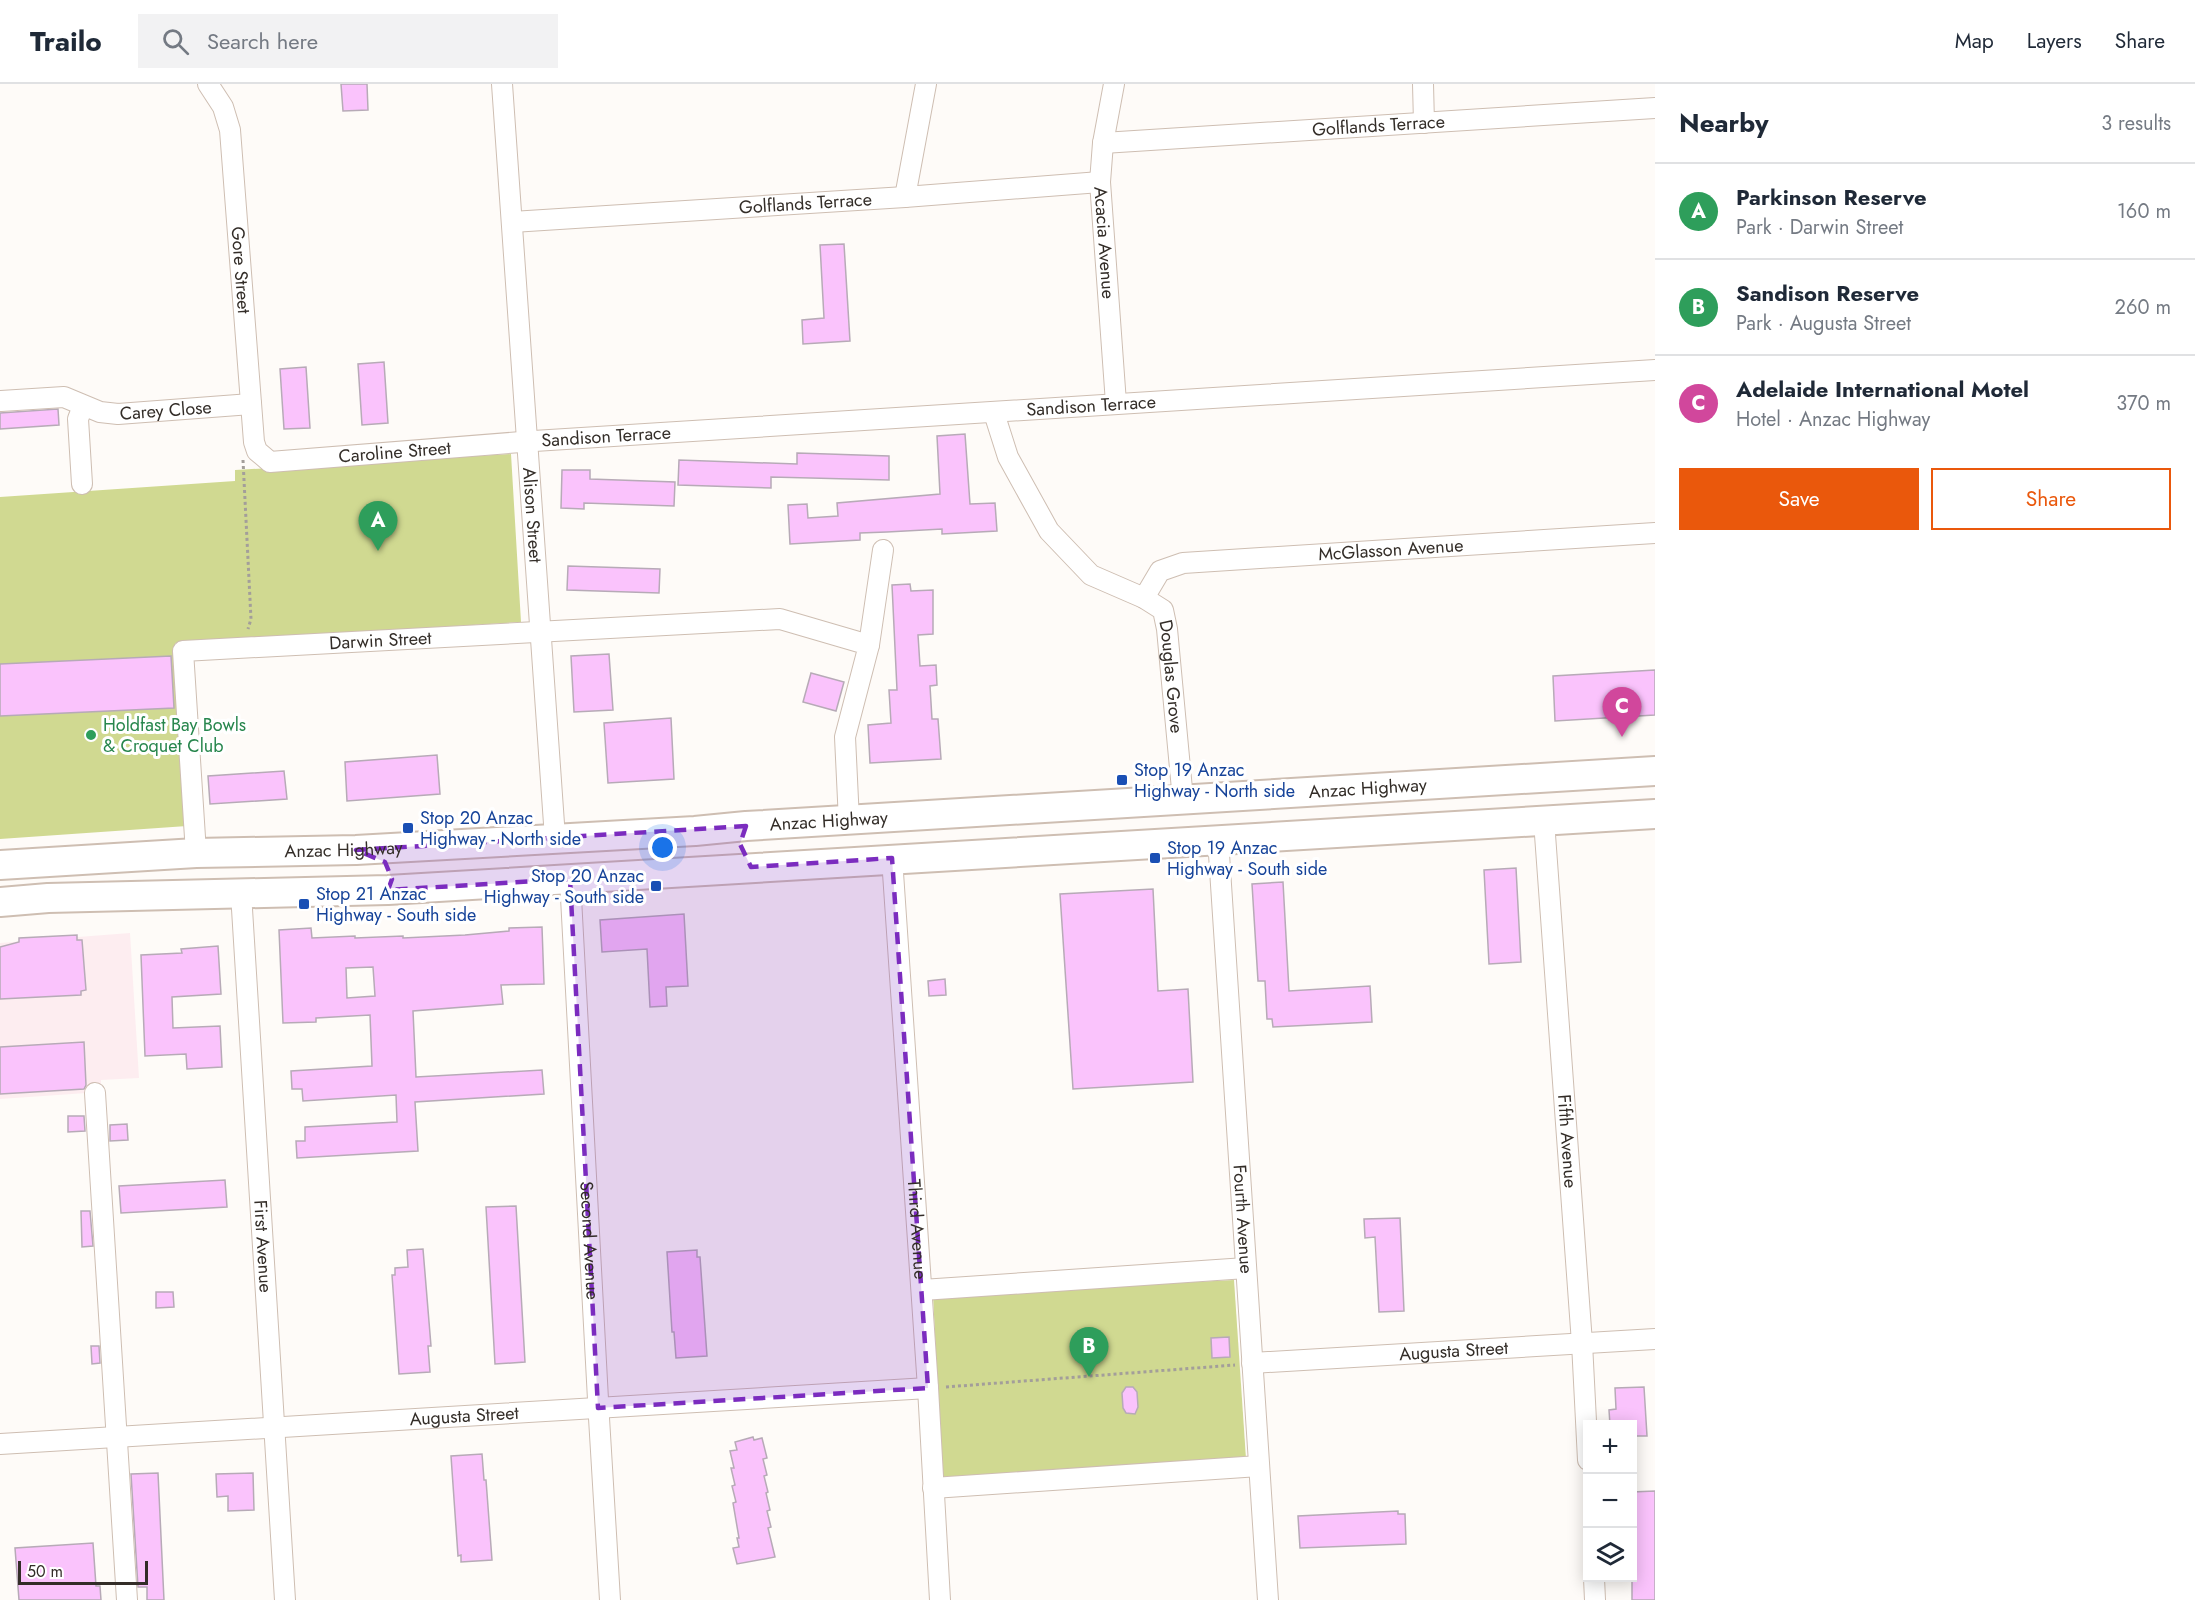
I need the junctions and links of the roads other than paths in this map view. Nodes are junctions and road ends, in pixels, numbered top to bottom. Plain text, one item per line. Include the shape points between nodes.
1 (208, 84) edge
2 (502, 84) edge
3 (926, 84) edge
4 (1114, 84) edge
5 (1423, 84) edge
6 (1655, 108) edge
7 (1424, 123) junction
8 (1103, 143) junction
9 (1100, 182) junction
10 (905, 197) junction
11 (512, 222) junction
12 (1655, 370) edge
13 (1, 401) edge
14 (1116, 403) junction
15 (250, 404) junction
16 (83, 406) junction
17 (994, 413) junction
18 (527, 442) junction
19 (260, 454) joint
20 (82, 484) dead end
21 (1655, 533) edge
22 (883, 550) dead end
23 (1144, 598) junction
24 (540, 632) junction
25 (869, 645) junction
26 (1655, 771) edge
27 (1387, 787) junction
28 (1331, 792) junction
29 (1183, 800) junction
30 (1655, 814) edge
31 (849, 821) junction
32 (1544, 821) junction
33 (746, 826) junction
34 (1393, 830) junction
35 (695, 831) junction
36 (1359, 831) junction
37 (555, 838) junction
38 (1218, 839) junction
39 (416, 846) junction
40 (356, 850) junction
41 (196, 853) junction
42 (892, 858) junction
43 (8, 863) edge
44 (751, 867) junction
45 (716, 869) junction
46 (570, 879) junction
47 (427, 887) junction
48 (388, 890) junction
49 (241, 893) junction
50 (48, 898) junction
51 (0, 902) edge
52 (0, 917) edge
53 (95, 1093) dead end
54 (1246, 1268) junction
55 (922, 1290) junction
56 (1655, 1339) edge
57 (1582, 1343) junction
58 (1252, 1363) junction
59 (928, 1388) junction
60 (598, 1408) junction
61 (1585, 1420) edge
62 (273, 1427) junction
63 (116, 1437) junction
64 (0, 1444) edge
65 (1259, 1466) junction
66 (933, 1488) junction
67 (1593, 1582) edge
68 (127, 1600) edge
69 (285, 1600) edge
70 (610, 1600) edge
71 (940, 1600) edge
72 (1268, 1600) edge
73 (1595, 1600) edge

1 - 15 street, Gore Street via 223,107 230,129
2 - 11 street, Alison Street
3 - 10 street
4 - 8 street, Acacia Avenue
5 - 7 street
6 - 7 street, Golflands Terrace
7 - 8 street, Golflands Terrace
8 - 9 street, Acacia Avenue
9 - 10 street, Golflands Terrace
9 - 14 street, Acacia Avenue
10 - 11 street, Golflands Terrace
11 - 18 street, Alison Street
12 - 14 street, Sandison Terrace
13 - 16 street, Carey Close via 64,397
14 - 17 street, Sandison Terrace
15 - 16 street, Carey Close via 118,414
15 - 19 street, Gore Street via 254,442
16 - 20 street via 78,419
17 - 18 street, Sandison Terrace
17 - 23 street, Douglas Grove via 1008,457 1049,531 1091,575
18 - 19 street, Caroline Street via 270,462
18 - 24 street, Alison Street
21 - 23 street, McGlasson Avenue via 1183,563 1160,571
22 - 25 street
23 - 29 street, Douglas Grove via 1163,610 1167,629
24 - 25 street, Darwin Street via 780,619
24 - 37 street, Alison Street
24 - 41 street, Darwin Street via 183,651
25 - 31 street via 845,737
26 - 27 highway, Anzac Highway
27 - 28 highway, Anzac Highway
27 - 34 highway via 1382,805 1384,817
28 - 29 highway, Anzac Highway
28 - 36 highway via 1359,804 1364,813
29 - 31 highway, Anzac Highway
30 - 32 highway
31 - 33 highway, Anzac Highway
32 - 34 highway
32 - 57 street, Fifth Avenue
33 - 35 highway, Anzac Highway
33 - 44 highway via 740,844 743,859
34 - 36 highway
35 - 37 highway, Anzac Highway
35 - 45 highway via 716,842
36 - 38 highway
37 - 39 highway, Anzac Highway
38 - 42 highway
38 - 54 street, Fourth Avenue
39 - 40 highway, Anzac Highway
39 - 47 highway via 410,854 411,866 417,879
40 - 41 highway, Anzac Highway
40 - 48 highway via 374,854 385,862 392,879
41 - 43 highway, Anzac Highway
42 - 44 highway
42 - 55 street, Third Avenue
44 - 45 highway
45 - 46 highway
46 - 47 highway
46 - 60 street, Second Avenue
47 - 48 highway
48 - 49 highway
49 - 50 highway
49 - 62 street, First Avenue
50 - 51 highway
50 - 52 highway
53 - 63 street
54 - 55 street
54 - 58 street, Fourth Avenue
55 - 59 street, Third Avenue
56 - 57 street, Augusta Street
57 - 58 street, Augusta Street
57 - 61 street, Fifth Avenue
58 - 65 street, Fourth Avenue
59 - 60 street, Augusta Street
59 - 66 street, Third Avenue
60 - 62 street, Augusta Street
60 - 70 street, Second Avenue
62 - 63 street, Augusta Street
62 - 69 street, First Avenue
63 - 64 street, Augusta Street
63 - 68 street
65 - 66 street
65 - 72 street, Fourth Avenue
66 - 71 street, Third Avenue
67 - 73 street

